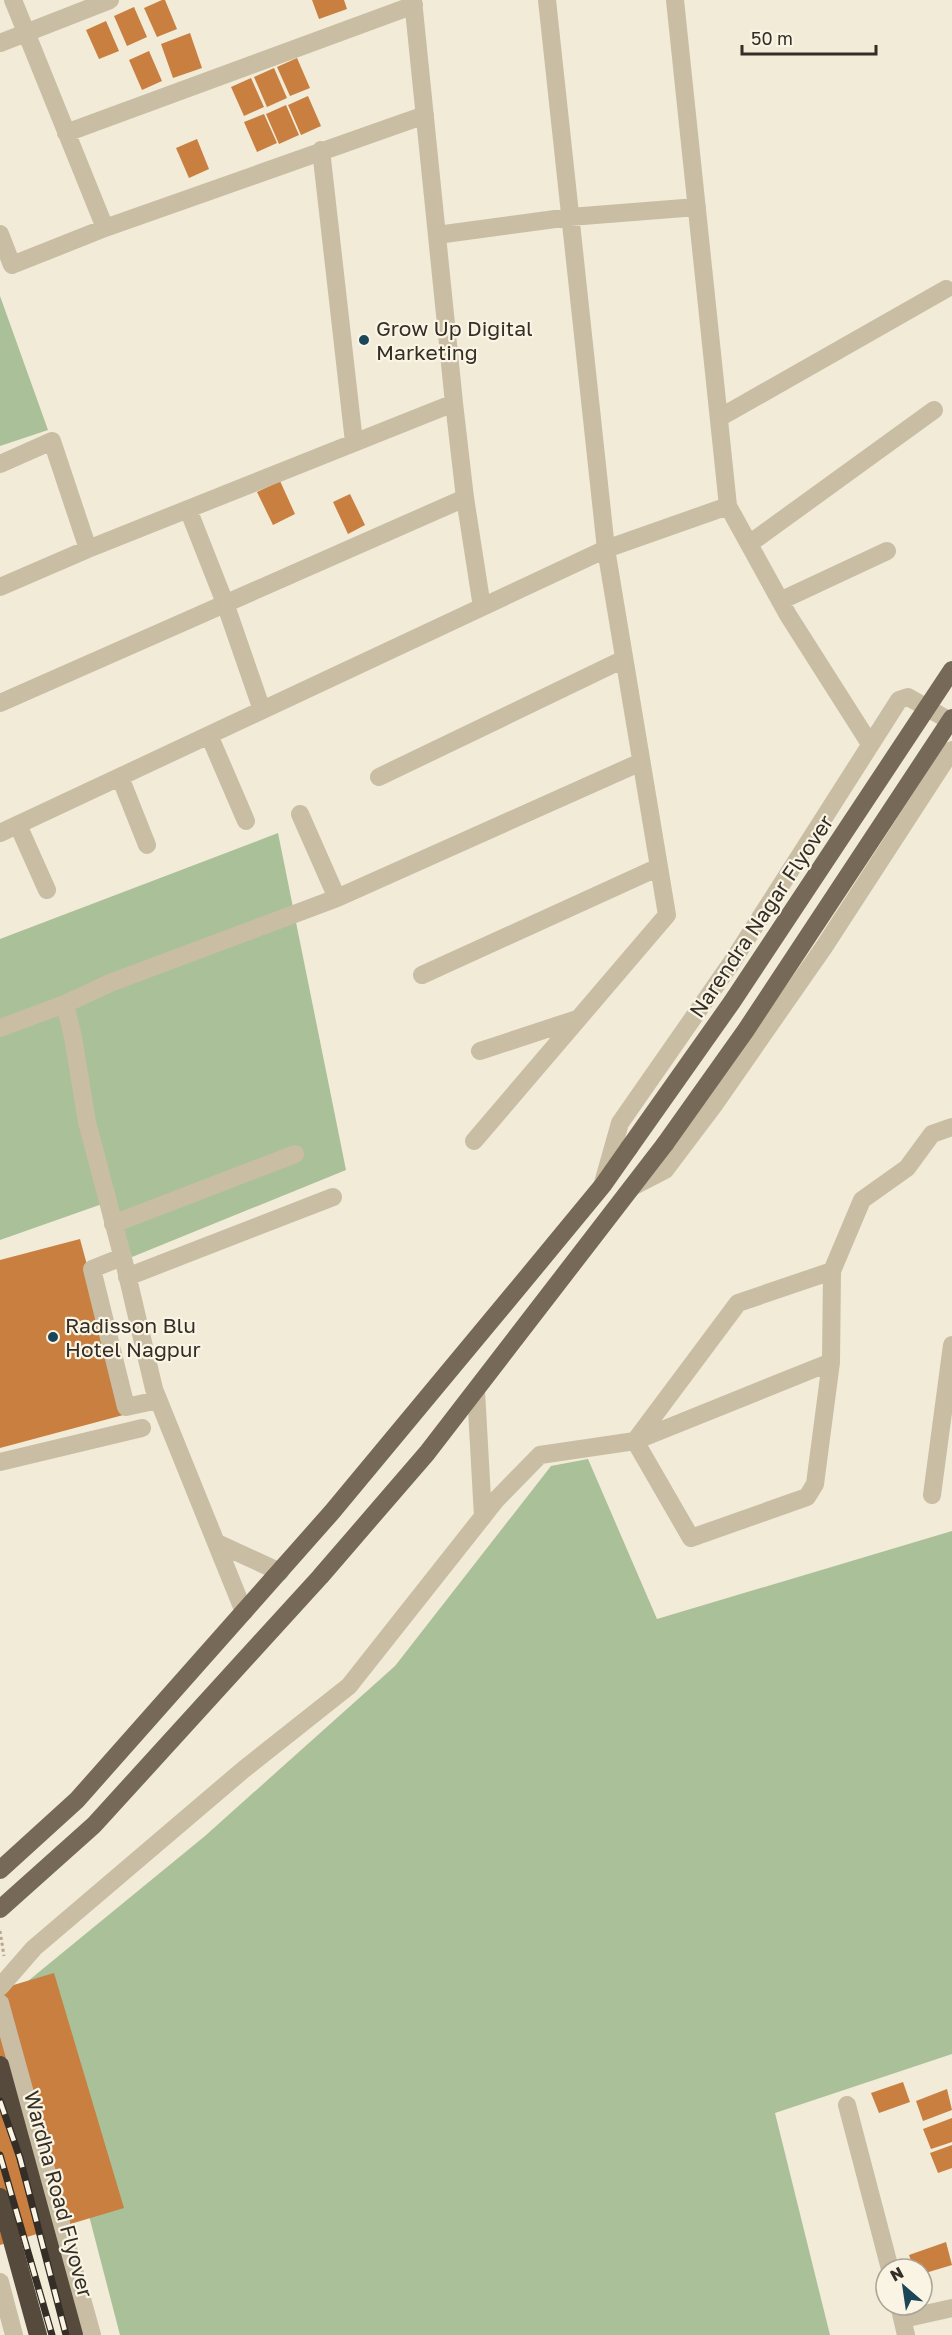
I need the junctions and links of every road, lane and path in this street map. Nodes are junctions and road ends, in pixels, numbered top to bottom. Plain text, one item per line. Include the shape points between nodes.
1 (13, 0) edge
2 (110, 0) edge
3 (547, 0) edge
4 (675, 0) edge
5 (414, 2) edge
6 (25, 33) junction
7 (0, 43) edge
8 (425, 115) junction
9 (66, 134) junction
10 (321, 150) junction
11 (697, 207) junction
12 (570, 217) junction
13 (105, 228) junction
14 (0, 234) edge
15 (437, 235) junction
16 (946, 289) dead end
17 (454, 403) junction
18 (934, 410) dead end
19 (719, 418) junction
20 (354, 442) junction
21 (0, 464) edge
22 (465, 498) junction
23 (728, 506) junction
24 (188, 509) junction
25 (749, 544) junction
26 (88, 549) junction
27 (606, 549) junction
28 (887, 551) dead end
29 (0, 587) edge
30 (780, 601) junction
31 (225, 603) junction
32 (482, 607) junction
33 (624, 659) junction
34 (952, 670) edge
35 (0, 703) edge
36 (262, 710) junction
37 (952, 720) edge
38 (209, 735) junction
39 (870, 744) junction
40 (952, 750) edge
41 (641, 762) junction
42 (120, 777) junction
43 (379, 777) dead end
44 (300, 814) dead end
45 (246, 821) dead end
46 (18, 825) junction
47 (0, 833) edge
48 (147, 845) dead end
49 (659, 867) junction
50 (47, 890) dead end
51 (337, 898) junction
52 (422, 975) dead end
53 (65, 1004) junction
54 (579, 1018) junction
55 (0, 1028) edge
56 (480, 1051) dead end
57 (952, 1127) edge
58 (474, 1141) dead end
59 (295, 1154) dead end
60 (603, 1185) junction
61 (632, 1187) junction
62 (333, 1197) dead end
63 (113, 1224) junction
64 (122, 1257) junction
65 (832, 1271) junction
66 (127, 1277) junction
67 (952, 1345) edge
68 (831, 1362) junction
69 (476, 1390) junction
70 (158, 1400) junction
71 (142, 1428) dead end
72 (946, 1436) edge
73 (635, 1441) junction
74 (0, 1462) edge
75 (932, 1495) dead end
76 (483, 1517) junction
77 (217, 1543) junction
78 (280, 1572) junction
79 (244, 1612) junction
80 (0, 1870) edge
81 (0, 1909) edge
82 (0, 1987) edge
83 (0, 2003) edge
84 (0, 2065) edge
85 (847, 2105) dead end
86 (0, 2197) edge
87 (887, 2257) edge
88 (0, 2282) edge
89 (952, 2308) edge
90 (903, 2320) edge
91 (14, 2335) edge
92 (38, 2335) edge
93 (74, 2335) edge
94 (92, 2335) edge

1 - 6 street
2 - 6 street
3 - 12 street
4 - 11 street
5 - 8 street
5 - 9 street
6 - 7 street
6 - 9 street
8 - 10 street
8 - 15 street
9 - 13 street
10 - 13 street
10 - 20 street
11 - 12 street
11 - 19 street
12 - 15 street
12 - 27 street
13 - 14 street via 12,265
15 - 17 street
16 - 19 street
17 - 20 street
17 - 22 street
18 - 25 street
19 - 23 street
20 - 24 street
21 - 26 street via 52,441
22 - 31 street
22 - 32 street
23 - 25 street
23 - 27 street
24 - 26 street
24 - 31 street
25 - 30 street
26 - 29 street
27 - 32 street
27 - 33 street
28 - 30 street
30 - 39 street
31 - 35 street
31 - 36 street
32 - 36 street
33 - 41 street
33 - 43 street
34 - 60 main road, Narendra Nagar Flyover, bridge via 732,1002
36 - 38 street
37 - 39 street via 908,698 899,700
37 - 61 main road, bridge via 746,1030
38 - 42 street
38 - 45 street
39 - 60 street via 804,852 620,1123
40 - 61 street via 824,947 714,1105 665,1170
41 - 49 street
41 - 51 street
42 - 46 street
42 - 48 street
44 - 51 street
46 - 47 street
46 - 50 street
49 - 52 street
49 - 54 street via 667,915
51 - 53 street via 110,983
53 - 55 street
53 - 63 street via 87,1122
54 - 56 street
54 - 58 street
57 - 65 street via 932,1134 907,1168 862,1200
59 - 63 street
60 - 78 main road, Narendra Nagar Flyover
61 - 69 main road
62 - 66 street
63 - 64 street
64 - 66 street
64 - 70 street via 92,1269 126,1407
65 - 68 street
65 - 73 street via 738,1303
66 - 70 street
67 - 72 street
68 - 73 street
68 - 73 street via 814,1484 807,1497 691,1538
69 - 76 street
69 - 81 main road via 327,1568 94,1825
70 - 77 street
71 - 74 street
72 - 75 street
73 - 76 street via 540,1455
76 - 82 street via 349,1686 243,1770 34,1948
77 - 78 street
77 - 79 street
78 - 79 main road, Narendra Nagar Flyover
79 - 80 main road, Narendra Nagar Flyover via 77,1800
83 - 94 street
84 - 93 highway, Wardha Road Flyover
85 - 87 street
86 - 92 highway
88 - 91 street
89 - 90 street

